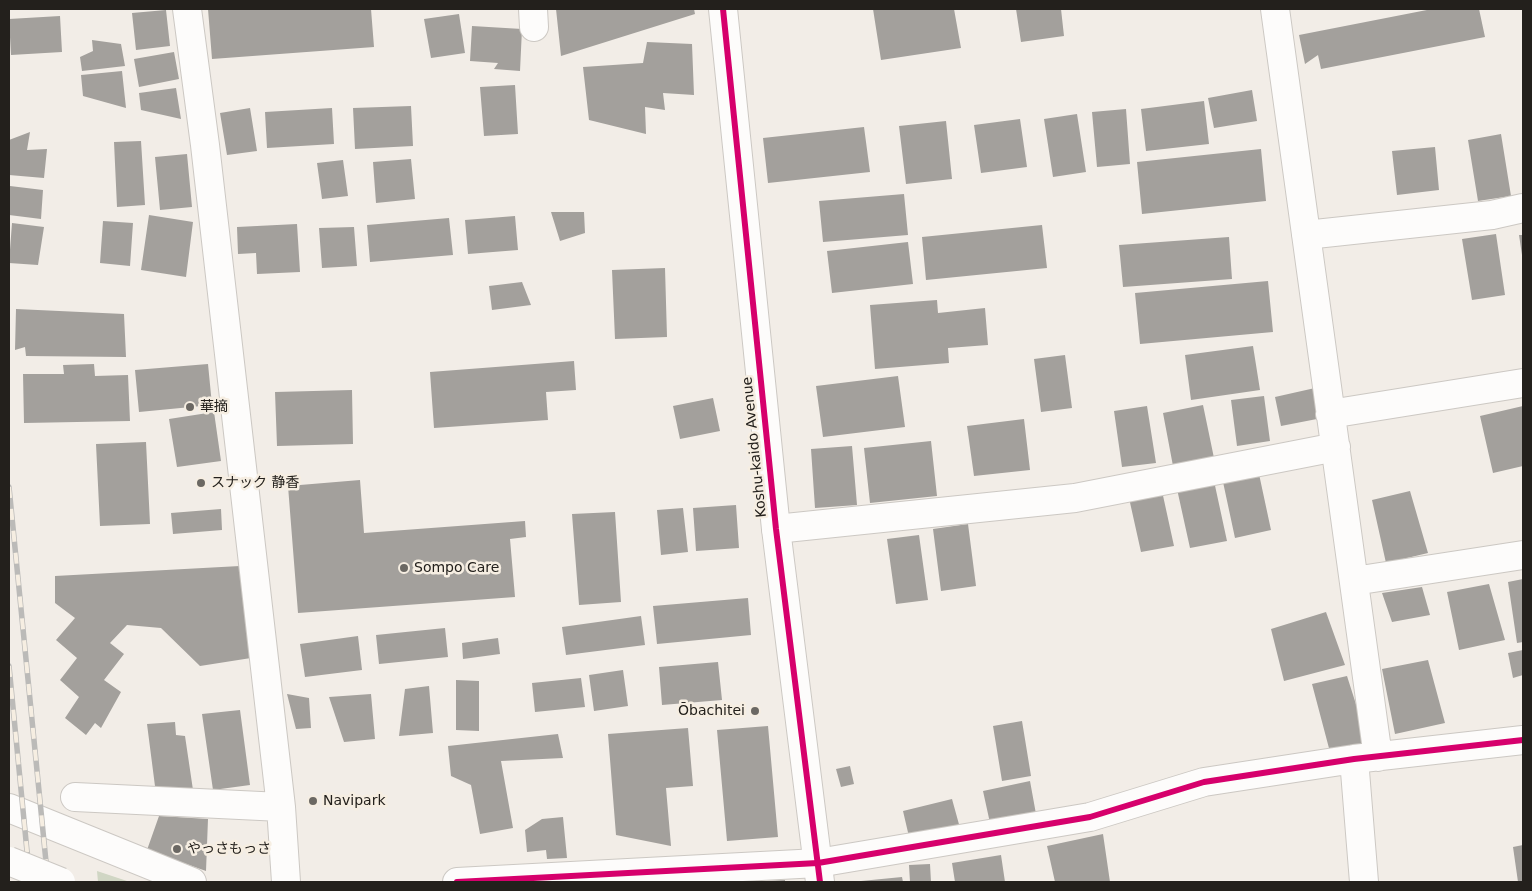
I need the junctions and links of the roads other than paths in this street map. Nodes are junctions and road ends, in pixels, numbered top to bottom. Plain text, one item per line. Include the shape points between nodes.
1 (187, 9) edge
2 (723, 9) edge
3 (1275, 9) edge
4 (1523, 208) edge
5 (1306, 235) junction
6 (1523, 383) edge
7 (1330, 414) junction
8 (1336, 447) junction
9 (776, 528) junction
10 (1523, 556) edge
11 (1354, 582) junction
12 (1523, 740) edge
13 (1366, 758) junction
14 (75, 797) dead end
15 (281, 807) junction
16 (9, 808) edge
17 (9, 861) edge
18 (819, 873) edge
19 (61, 882) edge
20 (192, 882) edge
21 (286, 882) edge
22 (456, 882) edge
23 (1364, 882) edge

1 - 15 main road via 208,164
2 - 9 main road, Koshu-kaido Avenue
3 - 5 main road
4 - 5 main road via 1492,215
5 - 7 main road
6 - 7 main road
7 - 8 main road
8 - 9 main road via 1075,498
8 - 11 main road
9 - 18 main road, Koshu-kaido Avenue
10 - 11 main road
11 - 13 main road
12 - 13 main road
13 - 18 main road via 1204,782 1090,817
13 - 23 main road
14 - 15 main road
15 - 21 main road
16 - 20 main road
17 - 19 main road, bridge
18 - 22 main road

